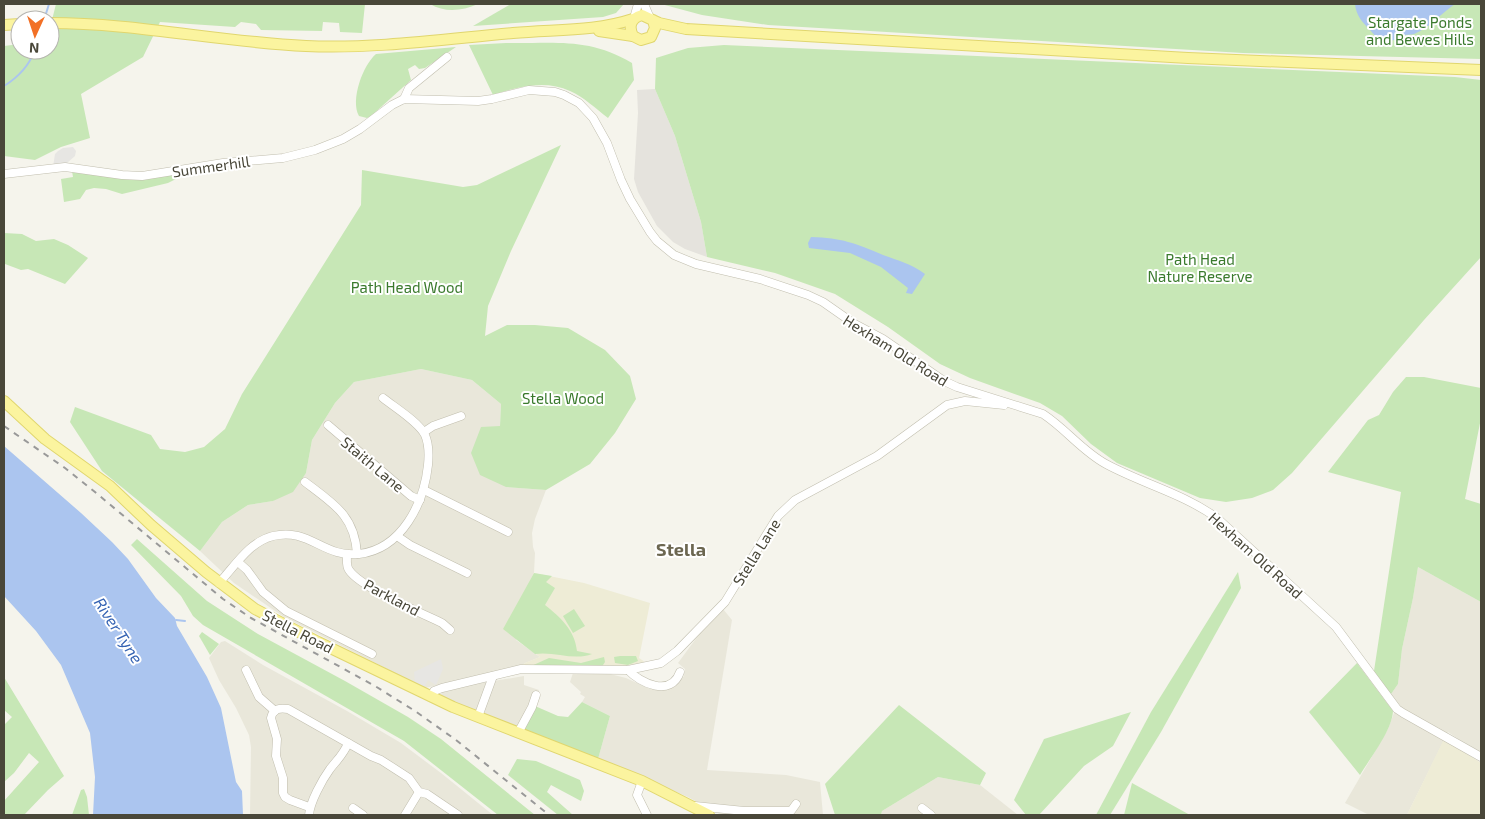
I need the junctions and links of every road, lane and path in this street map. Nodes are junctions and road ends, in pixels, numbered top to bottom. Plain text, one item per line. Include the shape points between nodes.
1 (638, 4) edge
2 (644, 4) edge
3 (634, 19) junction
4 (651, 19) junction
5 (60, 23) edge
6 (585, 29) junction
7 (686, 30) junction
8 (633, 36) junction
9 (652, 36) junction
10 (447, 56) dead end
11 (1479, 69) edge
12 (404, 99) junction
13 (4, 174) edge
14 (957, 387) junction
15 (383, 398) dead end
16 (4, 401) edge
17 (958, 402) junction
18 (1018, 406) junction
19 (461, 416) dead end
20 (328, 425) dead end
21 (424, 432) junction
22 (305, 482) dead end
23 (424, 490) junction
24 (420, 500) junction
25 (508, 532) dead end
26 (396, 536) junction
27 (347, 554) junction
28 (357, 554) junction
29 (238, 562) junction
30 (467, 573) dead end
31 (219, 583) junction
32 (450, 630) dead end
33 (372, 654) dead end
34 (246, 670) dead end
35 (628, 670) junction
36 (680, 672) dead end
37 (493, 676) junction
38 (536, 695) dead end
39 (431, 697) junction
40 (275, 711) junction
41 (478, 717) junction
42 (518, 733) junction
43 (348, 743) junction
44 (1481, 747) edge
45 (1479, 755) edge
46 (642, 781) junction
47 (419, 792) junction
48 (796, 804) dead end
49 (691, 806) junction
50 (353, 808) dead end
51 (922, 808) dead end
52 (309, 811) edge
53 (363, 815) edge
54 (405, 815) edge
55 (458, 815) edge
56 (647, 815) edge
57 (709, 815) edge
58 (931, 815) edge

1 - 3 street
2 - 4 street
3 - 4 main road via 642,15
3 - 6 main road
3 - 8 main road via 630,28
4 - 7 main road
4 - 9 main road via 655,28
5 - 6 main road via 105,25 268,44 332,46
6 - 8 main road
7 - 9 main road
7 - 11 main road via 1188,58
8 - 9 main road via 641,40
10 - 12 street via 419,76
12 - 13 street, Summerhill via 348,136 299,155 142,176 65,167
12 - 14 street, Hexham Old Road via 478,101 539,90 571,98 593,118 630,199 650,232 667,250 696,264 760,279 824,302
14 - 17 street
14 - 18 street, Hexham Old Road
15 - 21 street
16 - 31 main road, Stella Road via 45,439 110,486
17 - 18 street, Stella Lane
17 - 35 street, Stella Lane via 947,404 877,456 795,500 772,524 719,610 668,659 653,666
18 - 45 street, Hexham Old Road via 1036,411 1055,422 1080,446 1106,464 1184,498 1217,518 1336,627 1402,713
19 - 21 street
20 - 24 street, Staith Lane via 411,496
21 - 23 street via 428,446
22 - 28 street via 335,505 350,524
23 - 24 street
23 - 25 street
24 - 26 street
26 - 28 street via 376,550
26 - 30 street
27 - 28 street
27 - 29 street via 332,552 302,536 288,534 264,539
27 - 32 street, Parkland via 347,565 355,576
29 - 31 street
29 - 33 street via 263,592 286,611
31 - 39 main road, Stella Road via 254,609
34 - 40 street via 259,697
35 - 36 street via 646,684 659,686 673,682
35 - 37 street, Stella Lane via 521,669
37 - 39 street, Stella Lane via 437,689
37 - 41 street
38 - 42 street
39 - 41 main road, Stella Road
40 - 43 street via 288,708
40 - 52 street via 271,718 277,739 276,756 283,778 283,793
41 - 42 main road, Stella Road
42 - 46 main road, Stella Road
43 - 47 street via 409,778
43 - 52 street
44 - 45 street
46 - 49 main road, Stella Road
46 - 56 street via 637,795
47 - 54 street
47 - 55 street
48 - 49 street via 791,811
49 - 57 main road, Stella Road
50 - 53 street
51 - 58 street

